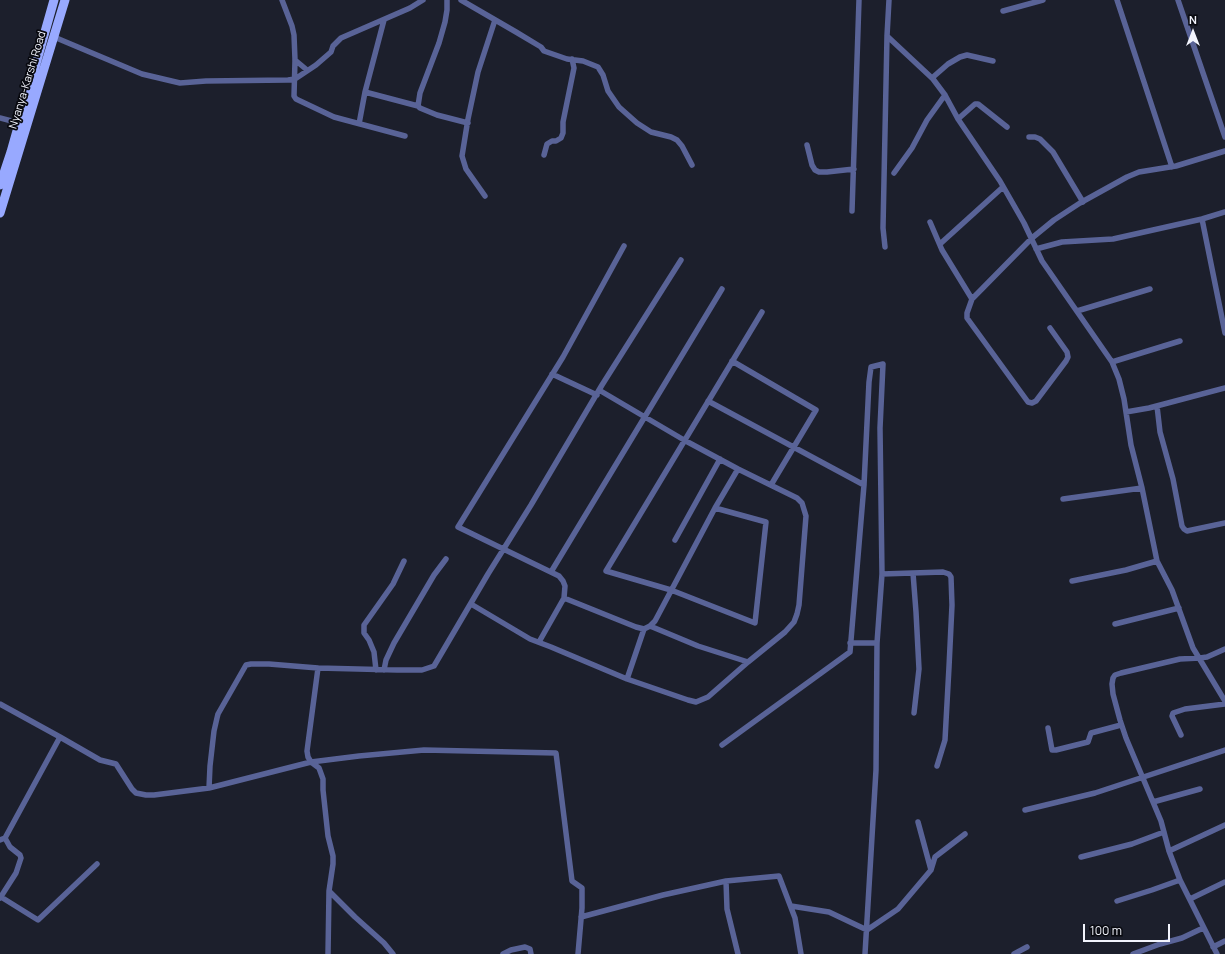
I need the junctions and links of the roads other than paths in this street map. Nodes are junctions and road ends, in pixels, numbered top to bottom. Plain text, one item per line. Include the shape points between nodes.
1 (54, 0) edge
2 (65, 0) edge
3 (282, 0) edge
4 (423, 0) edge
5 (447, 0) edge
6 (461, 0) edge
7 (859, 0) edge
8 (889, 0) edge
9 (1043, 0) edge
10 (1117, 0) edge
11 (1178, 0) edge
12 (1003, 11) dead end
13 (384, 20) junction
14 (495, 20) junction
15 (887, 36) junction
16 (54, 37) junction
17 (572, 59) junction
18 (295, 60) junction
19 (993, 61) dead end
20 (307, 70) junction
21 (295, 78) junction
22 (932, 78) junction
23 (34, 85) junction
24 (365, 92) junction
25 (945, 95) junction
26 (418, 106) junction
27 (0, 118) edge
28 (958, 119) junction
29 (19, 123) junction
30 (468, 123) junction
31 (359, 124) junction
32 (1007, 127) dead end
33 (405, 136) dead end
34 (1029, 137) dead end
35 (1225, 137) edge
36 (807, 145) dead end
37 (1225, 151) edge
38 (544, 155) dead end
39 (692, 165) dead end
40 (1172, 167) junction
41 (854, 170) junction
42 (894, 173) dead end
43 (0, 185) edge
44 (1003, 187) junction
45 (485, 196) dead end
46 (1083, 202) junction
47 (852, 211) dead end
48 (1225, 212) edge
49 (0, 213) edge
50 (1202, 219) junction
51 (930, 222) dead end
52 (1032, 238) junction
53 (940, 244) junction
54 (624, 246) dead end
55 (885, 247) dead end
56 (1036, 249) junction
57 (681, 260) dead end
58 (722, 289) dead end
59 (1150, 289) dead end
60 (972, 299) junction
61 (1077, 311) junction
62 (762, 312) dead end
63 (1050, 328) dead end
64 (1225, 333) edge
65 (1180, 341) dead end
66 (732, 361) junction
67 (1112, 362) junction
68 (552, 374) junction
69 (1225, 388) edge
70 (598, 392) junction
71 (708, 401) junction
72 (1157, 406) junction
73 (1126, 412) junction
74 (645, 417) junction
75 (684, 440) junction
76 (795, 447) junction
77 (720, 459) junction
78 (738, 469) junction
79 (771, 485) junction
80 (864, 486) junction
81 (1142, 488) junction
82 (1063, 499) dead end
83 (715, 508) junction
84 (1225, 523) edge
85 (675, 540) dead end
86 (504, 549) junction
87 (446, 560) dead end
88 (404, 561) dead end
89 (1157, 561) junction
90 (551, 572) junction
91 (912, 573) junction
92 (882, 574) junction
93 (1072, 581) dead end
94 (671, 590) junction
95 (564, 598) junction
96 (471, 604) junction
97 (1179, 608) junction
98 (1115, 624) dead end
99 (650, 626) junction
100 (644, 629) junction
101 (539, 642) junction
102 (850, 643) junction
103 (877, 643) junction
104 (1225, 649) edge
105 (1200, 658) junction
106 (748, 662) junction
107 (318, 668) junction
108 (376, 670) junction
109 (384, 670) junction
110 (627, 679) junction
111 (1225, 703) edge
112 (0, 704) edge
113 (914, 713) dead end
114 (1121, 725) junction
115 (1048, 728) dead end
116 (1181, 734) dead end
117 (60, 737) junction
118 (722, 745) dead end
119 (1225, 750) edge
120 (311, 762) junction
121 (937, 766) dead end
122 (1142, 778) junction
123 (209, 788) junction
124 (1200, 789) dead end
125 (1153, 802) junction
126 (1025, 810) dead end
127 (918, 822) dead end
128 (1225, 825) edge
129 (1164, 832) junction
130 (965, 834) dead end
131 (2, 839) edge
132 (1169, 851) junction
133 (1080, 857) dead end
134 (97, 864) dead end
135 (931, 870) junction
136 (1180, 880) junction
137 (726, 881) junction
138 (1225, 882) edge
139 (329, 891) junction
140 (0, 897) edge
141 (1190, 899) junction
142 (1117, 901) dead end
143 (791, 906) junction
144 (581, 917) junction
145 (1204, 928) junction
146 (867, 930) junction
147 (1225, 941) edge
148 (1027, 947) dead end
149 (1213, 947) junction
150 (328, 954) edge
151 (393, 954) edge
152 (503, 954) edge
153 (531, 954) edge
154 (578, 954) edge
155 (738, 954) edge
156 (801, 954) edge
157 (865, 954) edge
158 (1014, 954) edge
159 (1133, 954) edge
160 (1217, 954) edge

1 - 23 main road, Nyanya-Karshi Road
2 - 16 main road, Nyanya-Karshi Road
3 - 18 street via 292,26
4 - 13 street
5 - 26 street via 445,22
6 - 14 street
7 - 41 street
8 - 15 street
9 - 12 street
10 - 40 street
11 - 35 street
13 - 20 street via 341,38 331,52
13 - 24 street
14 - 17 street via 544,51
14 - 30 street via 478,72
15 - 22 street
15 - 55 street via 883,228
16 - 21 street via 142,74 180,83
16 - 23 main road, Nyanya-Karshi Road
17 - 38 street via 574,68 563,133 561,138 547,144
17 - 39 street via 598,68 608,91 619,107 651,132 677,140
18 - 20 street
18 - 21 street
19 - 22 street via 967,55 948,64
20 - 21 street
21 - 31 street via 296,99 334,117
22 - 25 street
23 - 29 main road, Nyanya-Karshi Road
23 - 49 main road, Nyanya-Karshi Road
24 - 26 street
24 - 31 street
25 - 28 street
25 - 42 street
26 - 30 street via 437,115
27 - 29 street
28 - 32 street via 978,104
28 - 44 street
29 - 43 main road, Nyanya-Karshi Road
30 - 45 street via 463,162
31 - 33 street
34 - 46 street via 1040,139 1053,152
36 - 41 street via 812,165 818,172
37 - 40 street
40 - 46 street via 1139,172
41 - 47 street
44 - 52 street
44 - 53 street
46 - 52 street via 1054,220
48 - 50 street
50 - 56 street via 1113,239 1062,242
50 - 64 street
51 - 53 street
52 - 56 street
52 - 60 street
53 - 60 street
54 - 68 street
56 - 61 street
57 - 70 street
58 - 74 street
59 - 61 street
60 - 63 street via 966,313 967,318 1028,402 1036,401 1068,356
61 - 67 street
62 - 66 street
65 - 67 street
66 - 71 street
66 - 76 street via 816,410
67 - 73 street via 1119,379
68 - 70 street
68 - 86 street via 458,527
69 - 72 street
70 - 74 street
70 - 86 street
71 - 75 street
71 - 76 street
72 - 73 street
72 - 84 street via 1160,432 1182,526 1187,531
73 - 81 street
74 - 75 street
74 - 90 street
75 - 77 street
75 - 94 street via 606,571
76 - 79 street
76 - 80 street
77 - 78 street
77 - 85 street
78 - 79 street
78 - 83 street
79 - 106 street via 797,498 802,503 806,516 799,605 790,627
80 - 92 street via 871,367 884,364 880,428
80 - 102 street
81 - 82 street
81 - 89 street
83 - 94 street
83 - 94 street via 766,522 756,623
86 - 90 street
86 - 96 street
87 - 109 street via 434,575 394,643
88 - 108 street via 393,584 364,625 364,633 374,652
89 - 93 street
89 - 97 street
90 - 95 street via 563,581
91 - 92 street
91 - 113 street via 919,669
91 - 121 street via 943,572 951,577 945,740
92 - 103 street
94 - 99 street
95 - 100 street
95 - 101 street
96 - 101 street
96 - 109 street via 434,666 422,670
97 - 98 street
97 - 105 street via 1193,648
99 - 100 street
99 - 106 street via 698,646
100 - 110 street
101 - 110 street
102 - 103 street
102 - 118 street via 850,652
103 - 146 street via 876,770
104 - 105 street
105 - 111 street
105 - 114 street via 1180,658 1115,675 1112,684 1113,694
106 - 110 street via 708,698 696,702
107 - 108 street
107 - 120 street via 307,751
107 - 123 street via 246,665 218,714
108 - 109 street
111 - 116 street via 1173,713 1172,716
112 - 117 street
114 - 115 street via 1091,733 1088,742 1056,750 1052,750
114 - 122 street
117 - 123 street via 100,760 116,764 136,793 154,795
117 - 131 street
119 - 122 street
120 - 123 street
120 - 139 street via 319,768 323,779 333,864
120 - 144 street via 424,750 556,753 572,881 582,888
122 - 125 street
122 - 126 street via 1095,793
124 - 125 street
125 - 129 street
127 - 135 street
128 - 132 street
129 - 132 street
129 - 133 street via 1132,844
130 - 135 street via 935,857
131 - 140 street via 21,858 16,873
132 - 136 street
134 - 140 street via 38,920
135 - 146 street via 898,909
136 - 141 street
136 - 142 street
137 - 143 street via 779,876
137 - 144 street
137 - 155 street via 727,909
138 - 141 street
139 - 150 street
139 - 151 street
141 - 145 street
143 - 146 street via 830,912
143 - 156 street
144 - 154 street
145 - 149 street
145 - 159 street
146 - 157 street
147 - 149 street
148 - 158 street
149 - 160 street
152 - 153 street via 525,948 530,950

